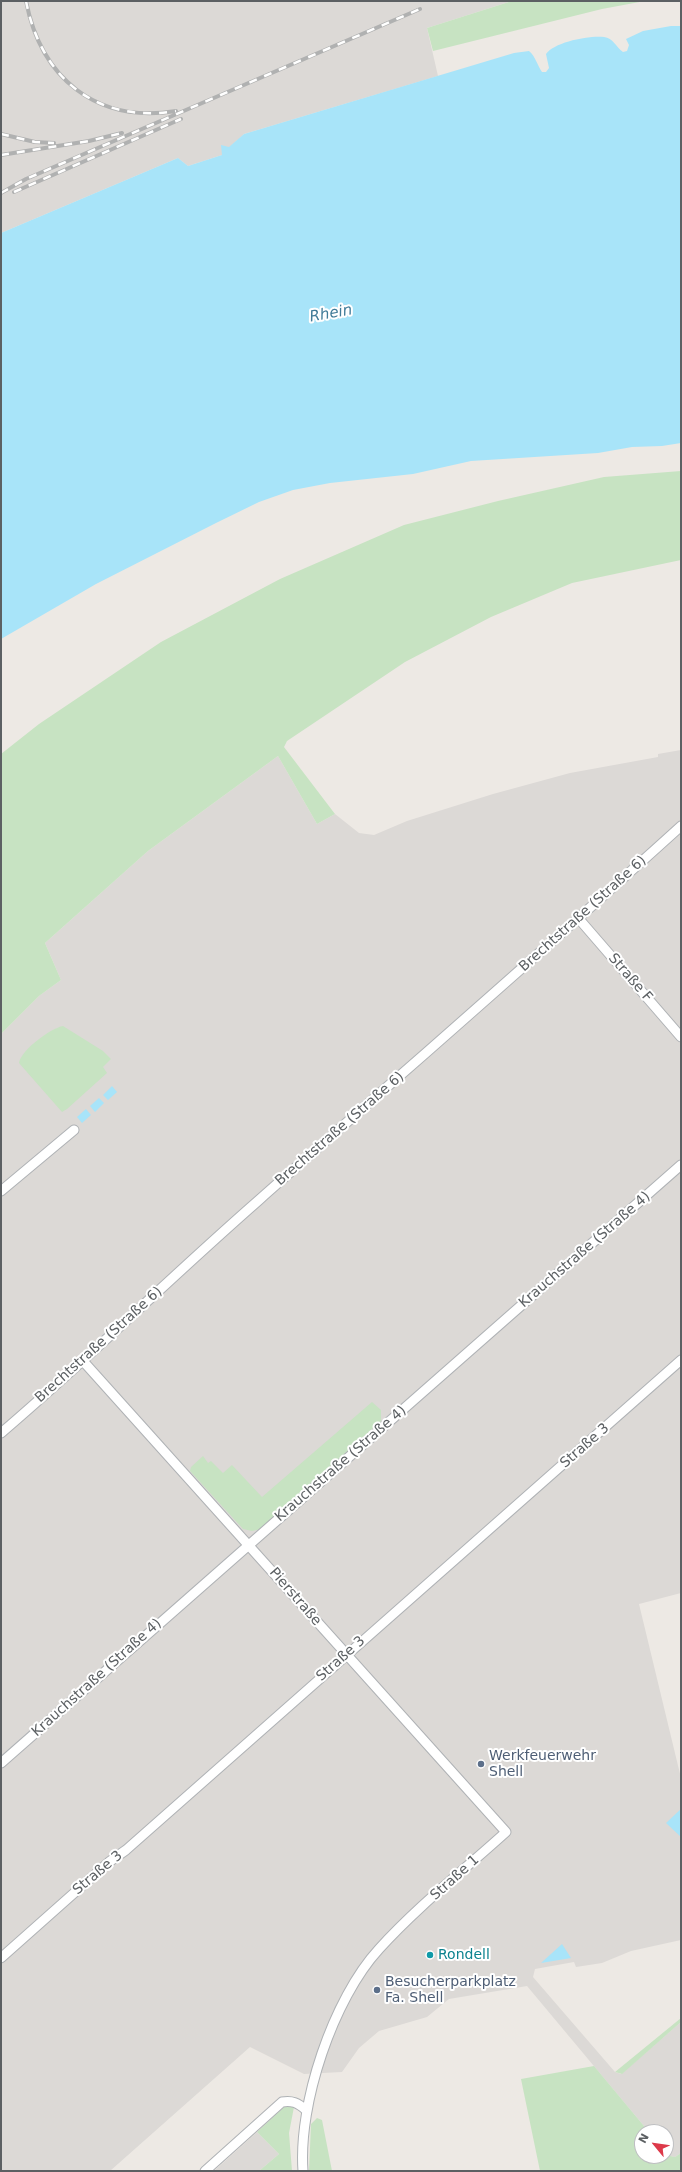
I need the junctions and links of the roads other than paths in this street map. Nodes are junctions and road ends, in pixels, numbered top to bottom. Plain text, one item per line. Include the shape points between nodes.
1 (681, 826) edge
2 (579, 919) junction
3 (681, 1037) edge
4 (74, 1130) dead end
5 (681, 1165) edge
6 (1, 1191) edge
7 (681, 1360) edge
8 (83, 1361) junction
9 (1, 1433) edge
10 (249, 1544) junction
11 (346, 1654) junction
12 (1, 1763) edge
13 (506, 1832) joint
14 (1, 1958) edge
15 (306, 2110) junction
16 (205, 2171) edge
17 (303, 2171) edge

1 - 2 street, Brechtstraße (Straße 6)
2 - 3 street, Straße F
2 - 8 street, Brechtstraße (Straße 6) via 253,1205
4 - 6 street
5 - 10 street, Krauchstraße (Straße 4)
7 - 11 street, Straße 3
8 - 9 street, Brechtstraße (Straße 6)
8 - 10 street, Pierstraße
10 - 11 street, Pierstraße
10 - 12 street, Krauchstraße (Straße 4)
11 - 13 street, Pierstraße
11 - 14 street, Straße 3
13 - 15 street, Straße 1 via 378,1950 341,2007 322,2054
15 - 16 street via 300,2104 289,2100 282,2102
15 - 17 street, Straße 1

